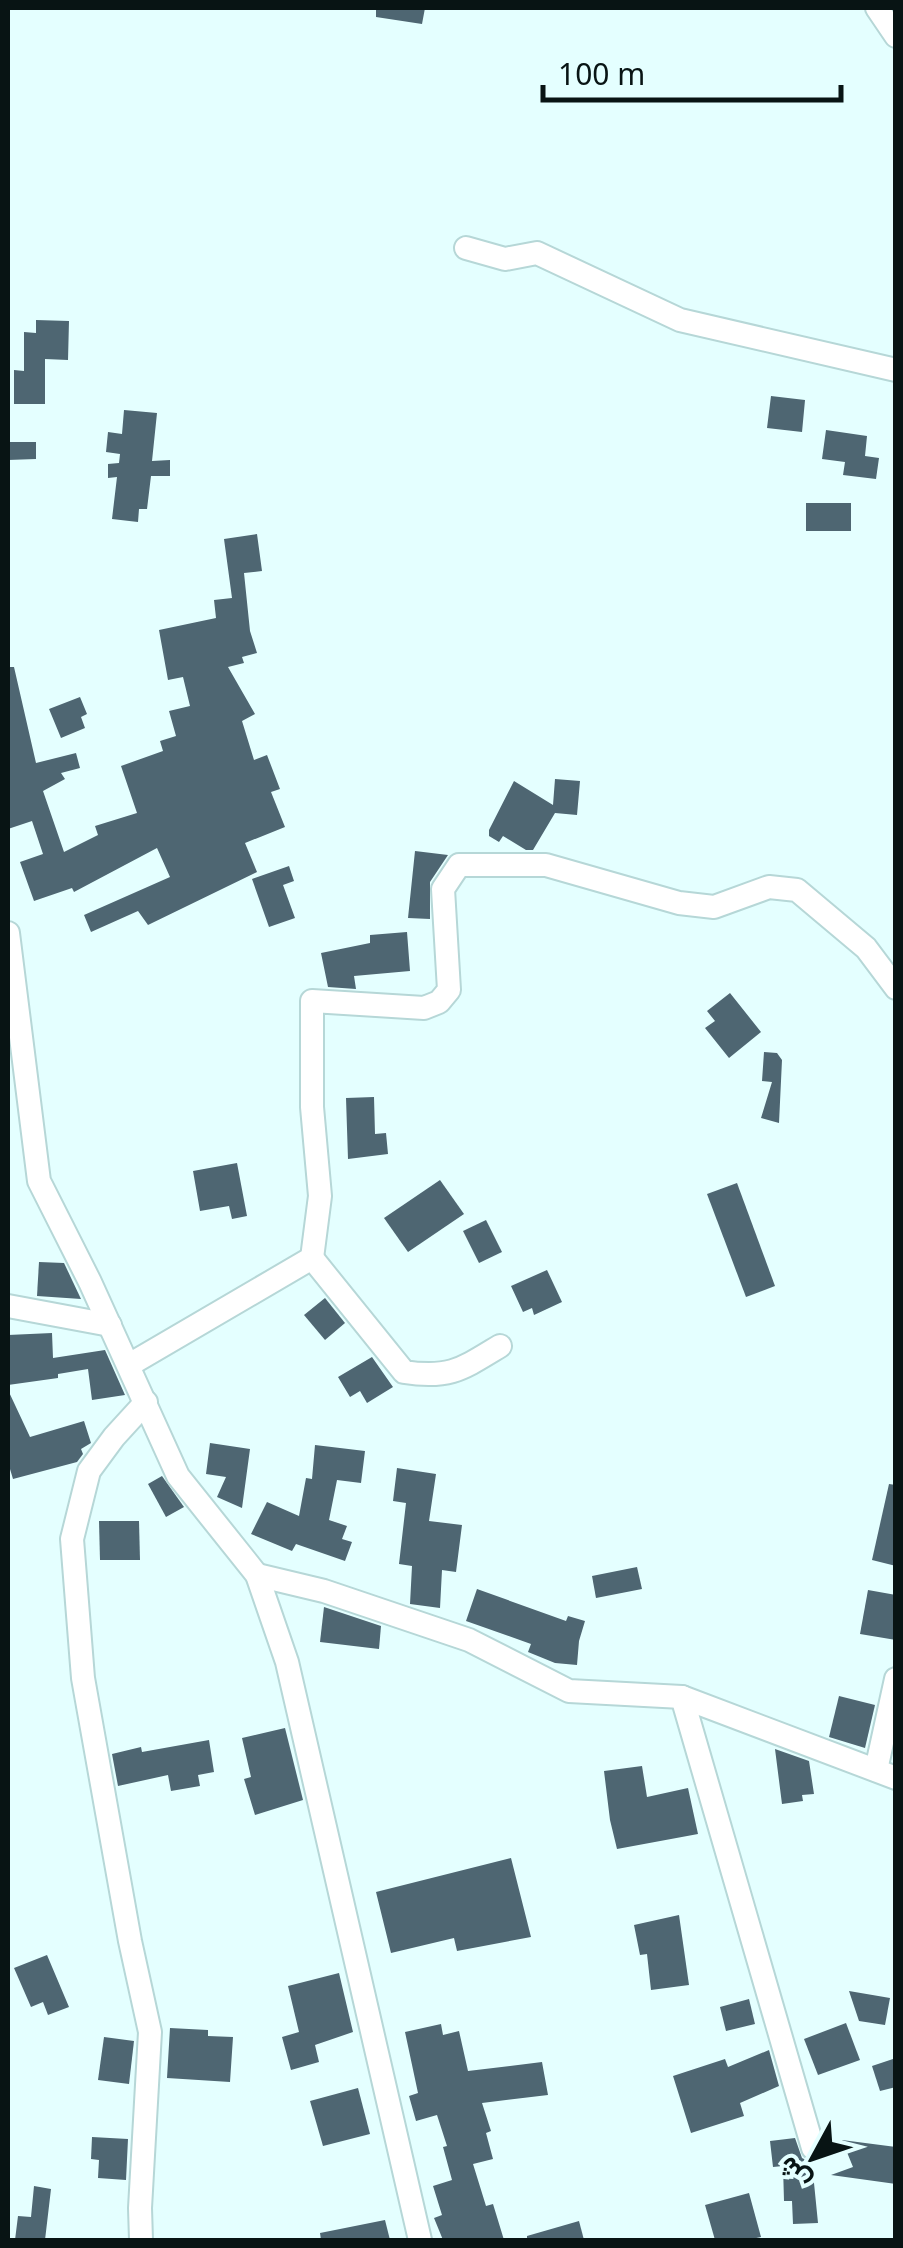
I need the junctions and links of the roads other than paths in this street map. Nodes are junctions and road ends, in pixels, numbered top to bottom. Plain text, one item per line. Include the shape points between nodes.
1 (877, 8) edge
2 (896, 36) edge
3 (466, 248) dead end
4 (896, 370) edge
5 (8, 933) edge
6 (896, 988) edge
7 (312, 1258) junction
8 (8, 1306) edge
9 (110, 1325) junction
10 (500, 1346) dead end
11 (129, 1366) junction
12 (146, 1402) junction
13 (257, 1575) junction
14 (896, 1679) edge
15 (682, 1697) junction
16 (886, 1774) edge
17 (813, 2148) dead end
18 (142, 2240) edge
19 (420, 2240) edge

1 - 2 street
3 - 4 street via 505,259 537,253 680,320
5 - 9 street via 40,1181
6 - 7 street via 866,948 797,890 769,886 714,907 546,865 459,865 443,889 448,990 439,1002 424,1008 312,1001 320,1196
7 - 10 street via 404,1372 455,1372
7 - 11 street
8 - 9 street
9 - 11 street
11 - 12 street
12 - 13 street via 178,1476
12 - 18 street via 89,1471 72,1539 83,1678 150,2032
13 - 15 street via 469,1640 569,1690
13 - 19 street via 287,1662
14 - 16 street
15 - 16 street
15 - 17 street

